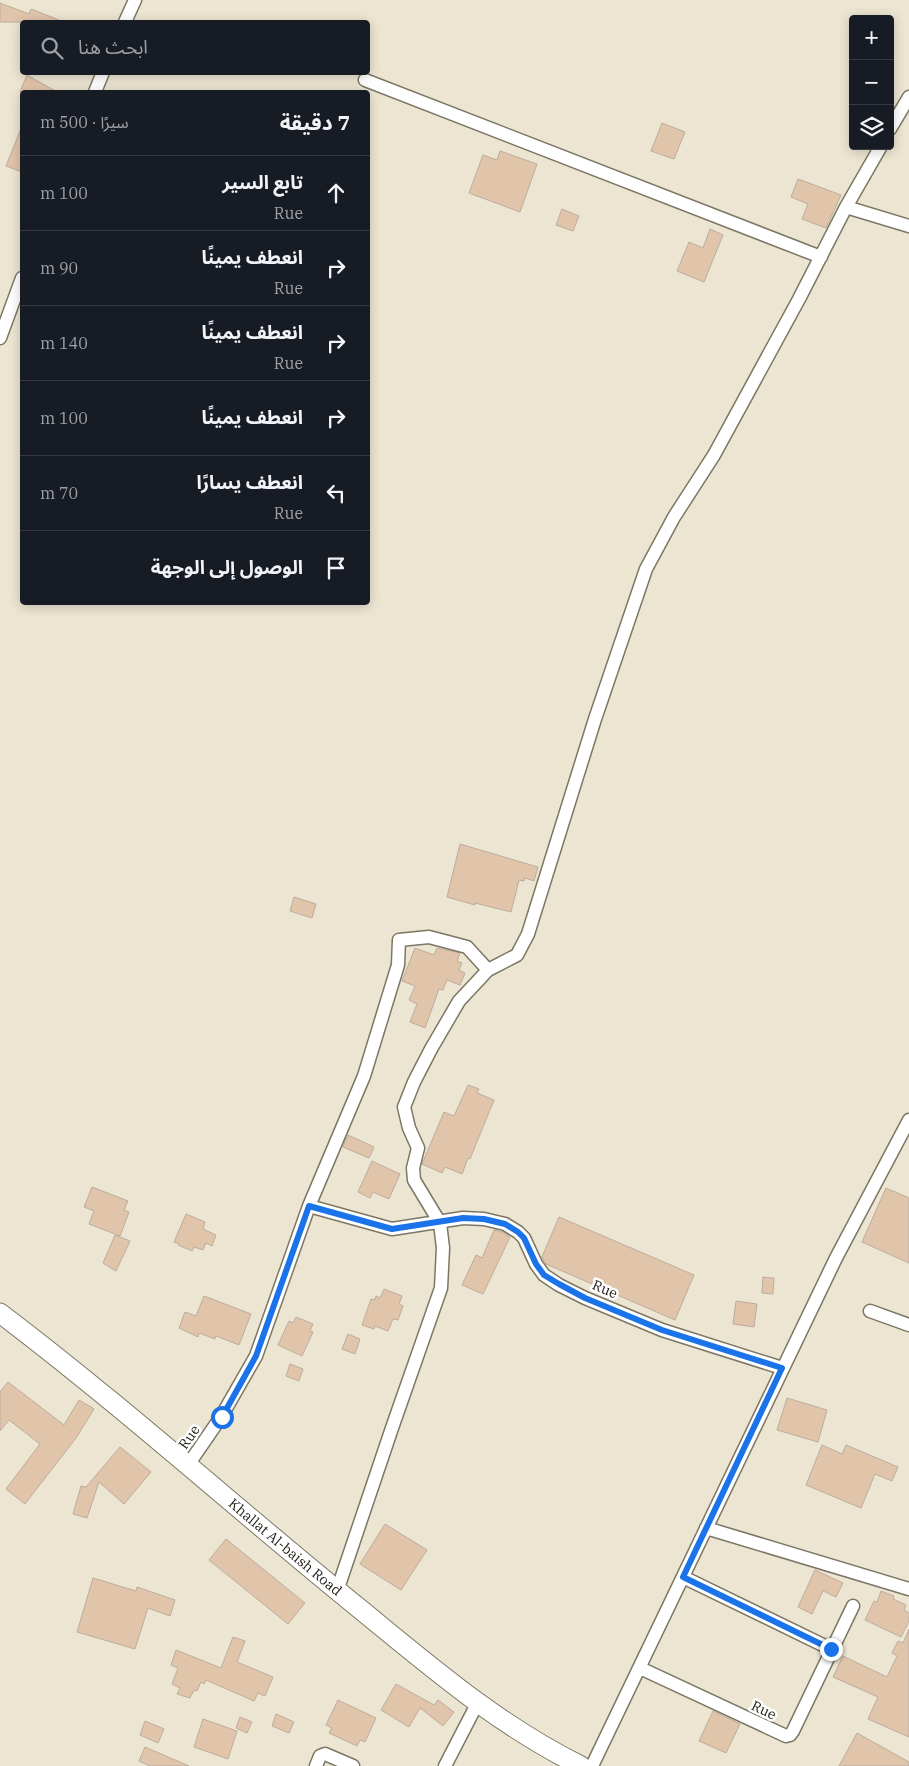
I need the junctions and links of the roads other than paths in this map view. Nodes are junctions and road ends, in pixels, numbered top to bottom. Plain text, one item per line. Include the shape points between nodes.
1 (136, 0) edge
2 (126, 20) edge
3 (102, 75) edge
4 (365, 80) dead end
5 (96, 90) edge
6 (909, 97) edge
7 (894, 122) edge
8 (878, 150) edge
9 (846, 207) junction
10 (909, 226) edge
11 (821, 257) junction
12 (20, 283) edge
13 (0, 338) edge
14 (488, 970) junction
15 (909, 1120) edge
16 (309, 1206) junction
17 (440, 1223) junction
18 (870, 1311) dead end
19 (0, 1314) edge
20 (909, 1324) edge
21 (782, 1368) junction
22 (188, 1465) junction
23 (706, 1528) junction
24 (683, 1577) junction
25 (909, 1589) edge
26 (337, 1591) junction
27 (852, 1606) dead end
28 (831, 1649) junction
29 (640, 1668) junction
30 (477, 1704) junction
31 (316, 1766) edge
32 (352, 1766) edge
33 (445, 1766) edge
34 (581, 1766) edge
35 (592, 1766) edge

1 - 2 street
3 - 5 street
4 - 11 street
6 - 7 street
8 - 9 street
9 - 10 street
9 - 11 street
11 - 14 street via 714,455 674,517 646,569 594,719 528,934 518,955
12 - 13 street
14 - 16 street, Rue via 467,947 429,937 399,940 398,965 364,1076
14 - 17 street via 459,1001 422,1065 404,1107 418,1148 414,1180
15 - 21 street
16 - 17 street, Rue via 392,1229
16 - 22 street, Rue via 256,1356 222,1417
17 - 21 street, Rue via 463,1218 505,1224 524,1238 544,1275 585,1298 662,1330
17 - 26 street via 443,1248 441,1288
18 - 20 street
19 - 22 street, Khallat Al-baish Road
21 - 23 street
22 - 26 street, Khallat Al-baish Road
23 - 24 street
23 - 25 street
24 - 28 street
24 - 29 street
26 - 30 street, Khallat Al-baish Road
27 - 28 street, Rue
28 - 29 street, Rue via 793,1731 786,1736
29 - 35 street
30 - 33 street
30 - 34 street, Khallat Al-baish Road via 529,1738
31 - 32 street via 320,1756 325,1754

